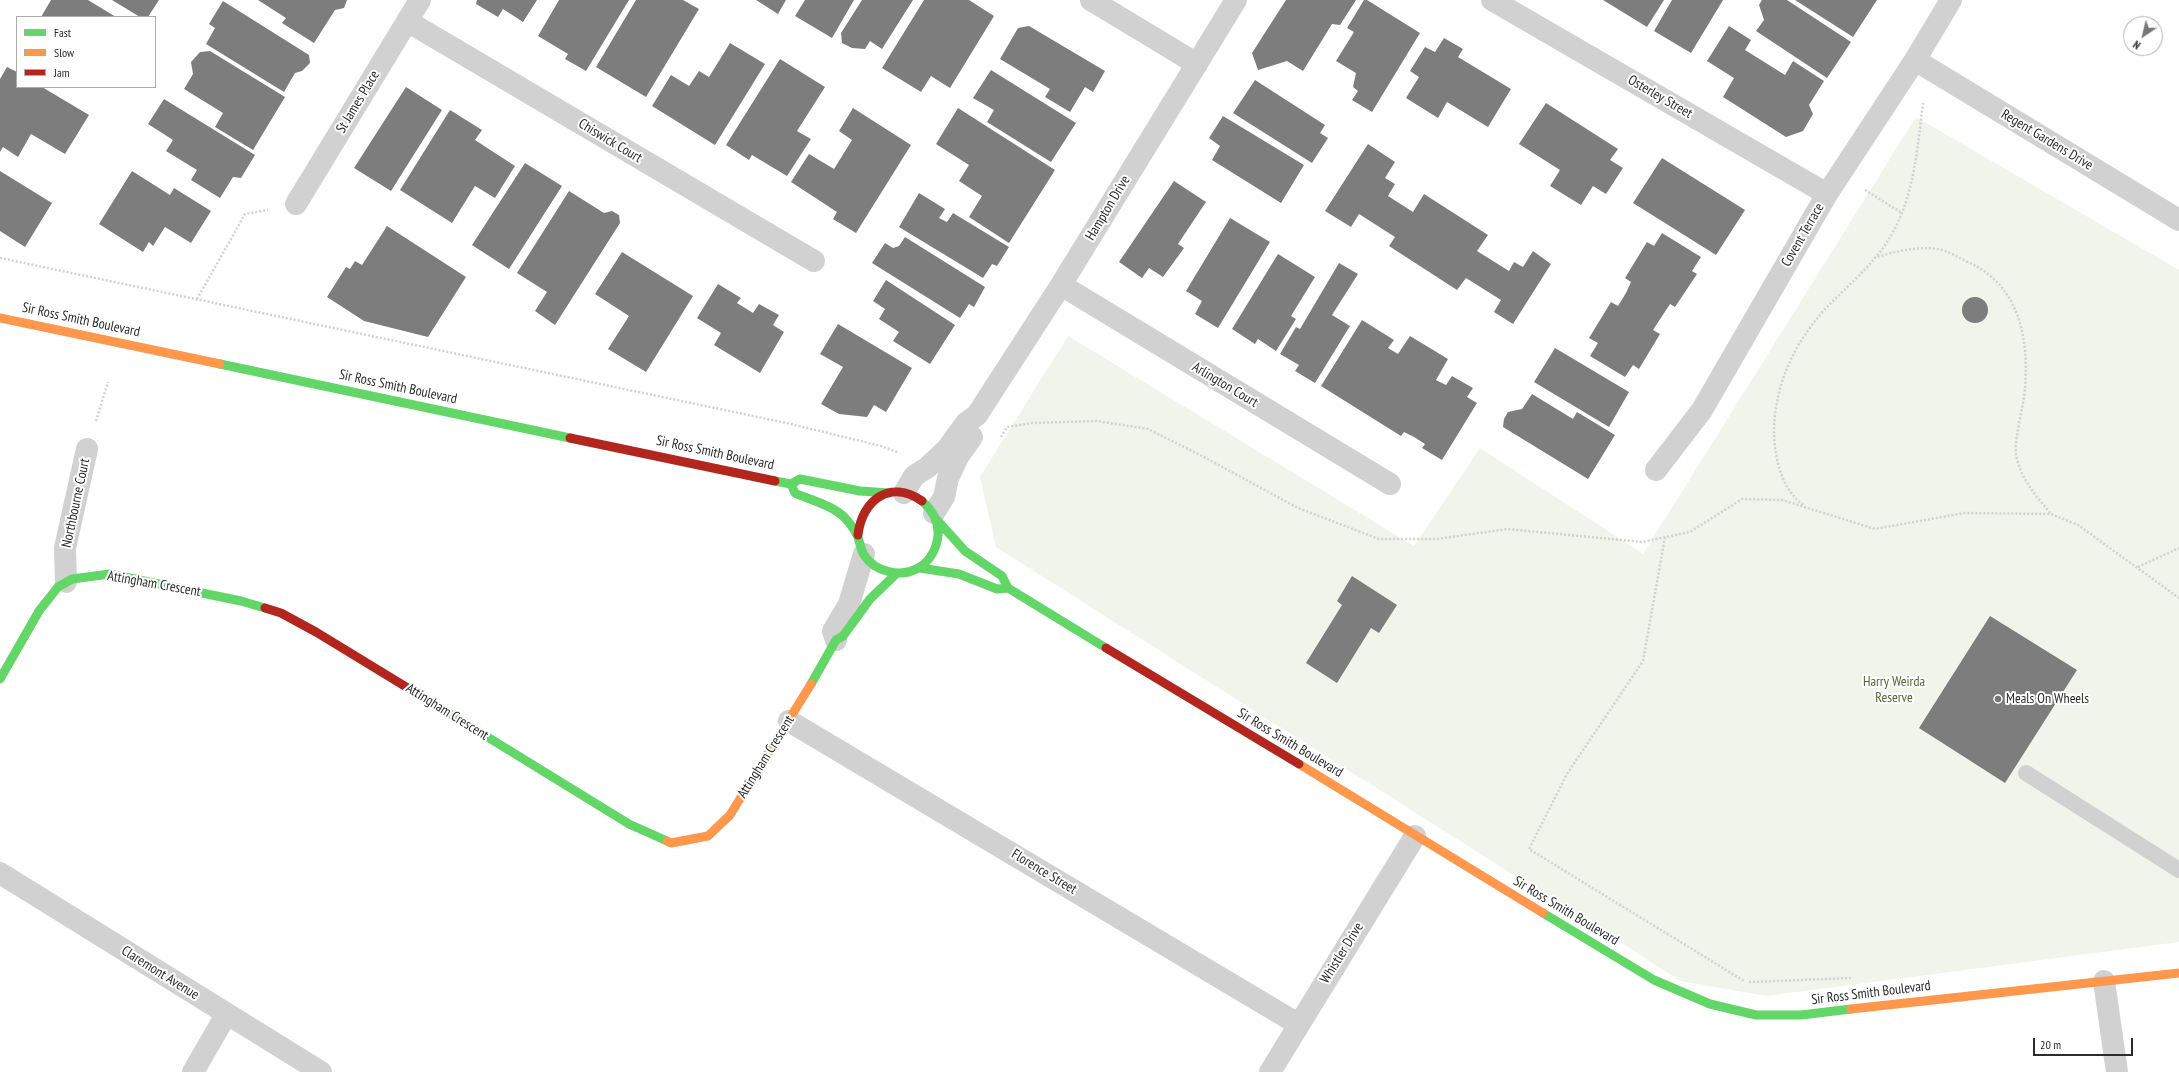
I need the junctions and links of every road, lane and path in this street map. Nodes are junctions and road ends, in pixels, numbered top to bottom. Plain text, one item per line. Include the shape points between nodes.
1 (420, 0) edge
2 (1091, 0) edge
3 (1236, 0) edge
4 (1492, 0) edge
5 (1951, 0) edge
6 (407, 21) junction
7 (1915, 60) junction
8 (1197, 64) junction
9 (1923, 103) dead end
10 (1862, 187) dead end
11 (1827, 194) junction
12 (296, 204) joint
13 (1902, 213) junction
14 (2179, 220) edge
15 (0, 258) edge
16 (1874, 258) junction
17 (814, 261) dead end
18 (1061, 285) junction
19 (196, 299) junction
20 (0, 318) edge
21 (108, 382) dead end
22 (977, 415) junction
23 (999, 439) dead end
24 (87, 448) joint
25 (899, 454) dead end
26 (1656, 470) dead end
27 (791, 484) junction
28 (1390, 484) dead end
29 (897, 493) junction
30 (1805, 507) junction
31 (2051, 514) junction
32 (935, 516) junction
33 (1665, 537) junction
34 (861, 545) junction
35 (2179, 548) edge
36 (2138, 567) junction
37 (920, 568) junction
38 (896, 574) junction
39 (66, 582) junction
40 (1008, 588) junction
41 (2179, 598) edge
42 (836, 640) junction
43 (0, 679) edge
44 (789, 721) junction
45 (2026, 773) dead end
46 (1415, 836) junction
47 (2179, 870) edge
48 (0, 873) edge
49 (2179, 973) edge
50 (1857, 978) dead end
51 (2104, 980) junction
52 (226, 1015) junction
53 (1298, 1024) junction
54 (193, 1072) edge
55 (321, 1072) edge
56 (1270, 1072) edge
57 (2117, 1072) edge

1 - 6 street, St James Place
2 - 8 street
3 - 8 street, Hampton Drive
4 - 11 street, Osterley Street
5 - 7 street, Covent Terrace
6 - 12 street, St James Place
6 - 17 street, Chiswick Court
7 - 11 street, Covent Terrace
7 - 14 street, Regent Gardens Drive
8 - 18 street, Hampton Drive
9 - 13 path via 1917,154
10 - 13 path
11 - 26 street, Covent Terrace via 1702,410
12 - 19 path via 245,214
13 - 16 path via 1887,242
15 - 19 path
16 - 30 path via 1816,320 1804,337 1794,354 1776,399 1773,429 1778,468 1793,497
16 - 31 path via 1910,250 1938,249 1972,264 2001,285 2014,305 2023,329 2025,388 2016,454 2029,488
18 - 22 street, Hampton Drive
18 - 28 street, Arlington Court
19 - 25 path via 791,424 881,446
20 - 27 street, Sir Ross Smith Boulevard
21 - 24 path
22 - 29 street, Hampton Drive via 966,423 933,463 914,476
22 - 32 street, Hampton Drive via 977,429 958,457
23 - 33 path via 1007,427 1032,423 1097,421 1148,429 1298,508 1379,539 1437,539 1507,529 1581,534 1642,542
24 - 39 street, Northbourne Court via 65,548
27 - 29 street, Sir Ross Smith Boulevard via 800,479 860,490
27 - 34 street via 795,493 842,516
29 - 32 street via 916,497 926,503
29 - 34 street via 870,504 859,524
30 - 31 path via 1875,529 1964,513
30 - 33 path via 1782,500 1742,499 1690,532
31 - 36 path via 2078,525
32 - 37 street via 939,534 937,547 930,559
32 - 40 street, Sir Ross Smith Boulevard via 965,551 1002,576
33 - 50 path via 1643,660 1567,774 1529,849 1746,982
34 - 38 street via 878,568
34 - 42 street, Attingham Crescent via 849,604 834,631
35 - 36 path
36 - 41 path
37 - 38 street
37 - 40 street, Sir Ross Smith Boulevard via 959,574 997,589
38 - 42 street, Attingham Crescent via 870,599 844,636
39 - 43 street, Attingham Crescent via 47,598
39 - 44 street, Attingham Crescent via 89,575 110,574 241,601 280,613 316,632 629,824 671,843 708,836 730,815
40 - 46 street, Sir Ross Smith Boulevard
42 - 44 street, Attingham Crescent
44 - 53 street, Florence Street
45 - 47 lane
46 - 51 street, Sir Ross Smith Boulevard via 1654,980 1710,1004 1756,1015 1801,1016
46 - 53 street, Whistler Drive
48 - 52 street, Claremont Avenue
49 - 51 street, Sir Ross Smith Boulevard
51 - 57 street
52 - 54 street
52 - 55 street, Claremont Avenue
53 - 56 street, Whistler Drive

